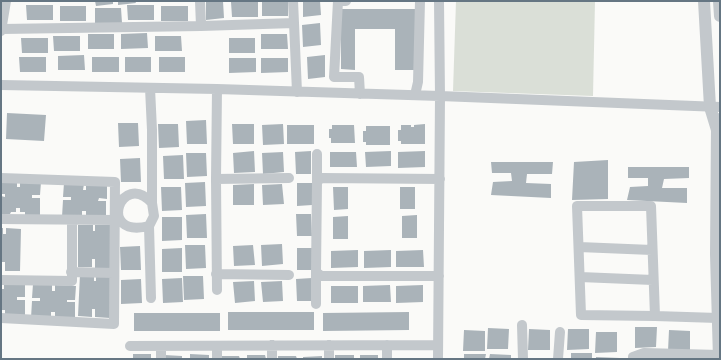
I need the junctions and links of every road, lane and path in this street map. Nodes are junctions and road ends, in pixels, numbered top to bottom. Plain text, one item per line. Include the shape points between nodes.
1 (6, 1) edge
2 (200, 1) edge
3 (293, 1) edge
4 (346, 1) edge
5 (420, 1) edge
6 (439, 1) edge
7 (704, 1) edge
8 (720, 1) edge
9 (720, 16) edge
10 (294, 23) junction
11 (201, 26) junction
12 (1, 30) edge
13 (1, 85) edge
14 (150, 88) junction
15 (217, 89) junction
16 (297, 92) junction
17 (360, 94) junction
18 (415, 96) junction
19 (440, 96) junction
20 (715, 107) edge
21 (719, 124) edge
22 (317, 154) dead end
23 (1, 178) edge
24 (289, 178) dead end
25 (216, 179) junction
26 (440, 179) junction
27 (318, 181) junction
28 (152, 203) junction
29 (1, 219) edge
30 (72, 220) junction
31 (114, 220) junction
32 (149, 226) junction
33 (579, 247) junction
34 (652, 250) junction
35 (718, 253) edge
36 (72, 272) junction
37 (316, 272) junction
38 (114, 273) junction
39 (216, 274) junction
40 (289, 275) dead end
41 (439, 276) junction
42 (580, 277) junction
43 (1, 280) edge
44 (653, 280) junction
45 (217, 290) dead end
46 (150, 298) dead end
47 (316, 304) dead end
48 (655, 316) junction
49 (1, 318) edge
50 (718, 318) junction
51 (522, 325) dead end
52 (560, 332) dead end
53 (272, 345) junction
54 (329, 345) junction
55 (387, 345) junction
56 (438, 345) junction
57 (130, 346) dead end
58 (161, 346) junction
59 (216, 346) junction
60 (719, 357) edge
61 (161, 359) edge
62 (216, 359) edge
63 (272, 359) edge
64 (329, 359) edge
65 (387, 359) edge
66 (438, 359) edge
67 (523, 359) edge
68 (558, 359) edge
69 (633, 359) edge

1 - 12 street
2 - 11 street
3 - 10 street
4 - 17 street via 338,1 334,77 360,77
5 - 18 street via 418,82
6 - 19 street
7 - 20 street
8 - 9 street
10 - 11 street
10 - 16 street
11 - 12 street
13 - 14 street
14 - 15 street
14 - 28 street
15 - 16 street
15 - 25 street
16 - 17 street
17 - 18 street
18 - 19 street
19 - 20 street
19 - 26 street
20 - 21 street
21 - 35 street
22 - 27 street
23 - 31 street via 115,182
24 - 25 street
25 - 39 street
26 - 27 street via 322,178
26 - 41 street
27 - 37 street
28 - 32 street via 154,216
28 - 32 street via 143,195 131,194 120,202 118,208 120,220 126,225 138,229
29 - 30 street
30 - 31 street
30 - 36 street
31 - 38 street
32 - 46 street
33 - 34 street
33 - 34 street via 577,206 651,206
33 - 42 street
34 - 44 street
35 - 50 street
36 - 38 street
36 - 43 street via 72,281
37 - 41 street via 321,276
37 - 47 street
38 - 49 street via 114,324
39 - 40 street
39 - 45 street
41 - 56 street
42 - 44 street
42 - 48 street via 581,315
44 - 48 street
48 - 50 street
50 - 60 street
51 - 67 street
52 - 68 street
53 - 54 street
53 - 59 street
53 - 63 street
54 - 55 street
54 - 64 street
55 - 56 street
55 - 65 street
56 - 66 street
57 - 58 street
58 - 59 street
58 - 61 street
59 - 62 street
60 - 69 street via 644,353

